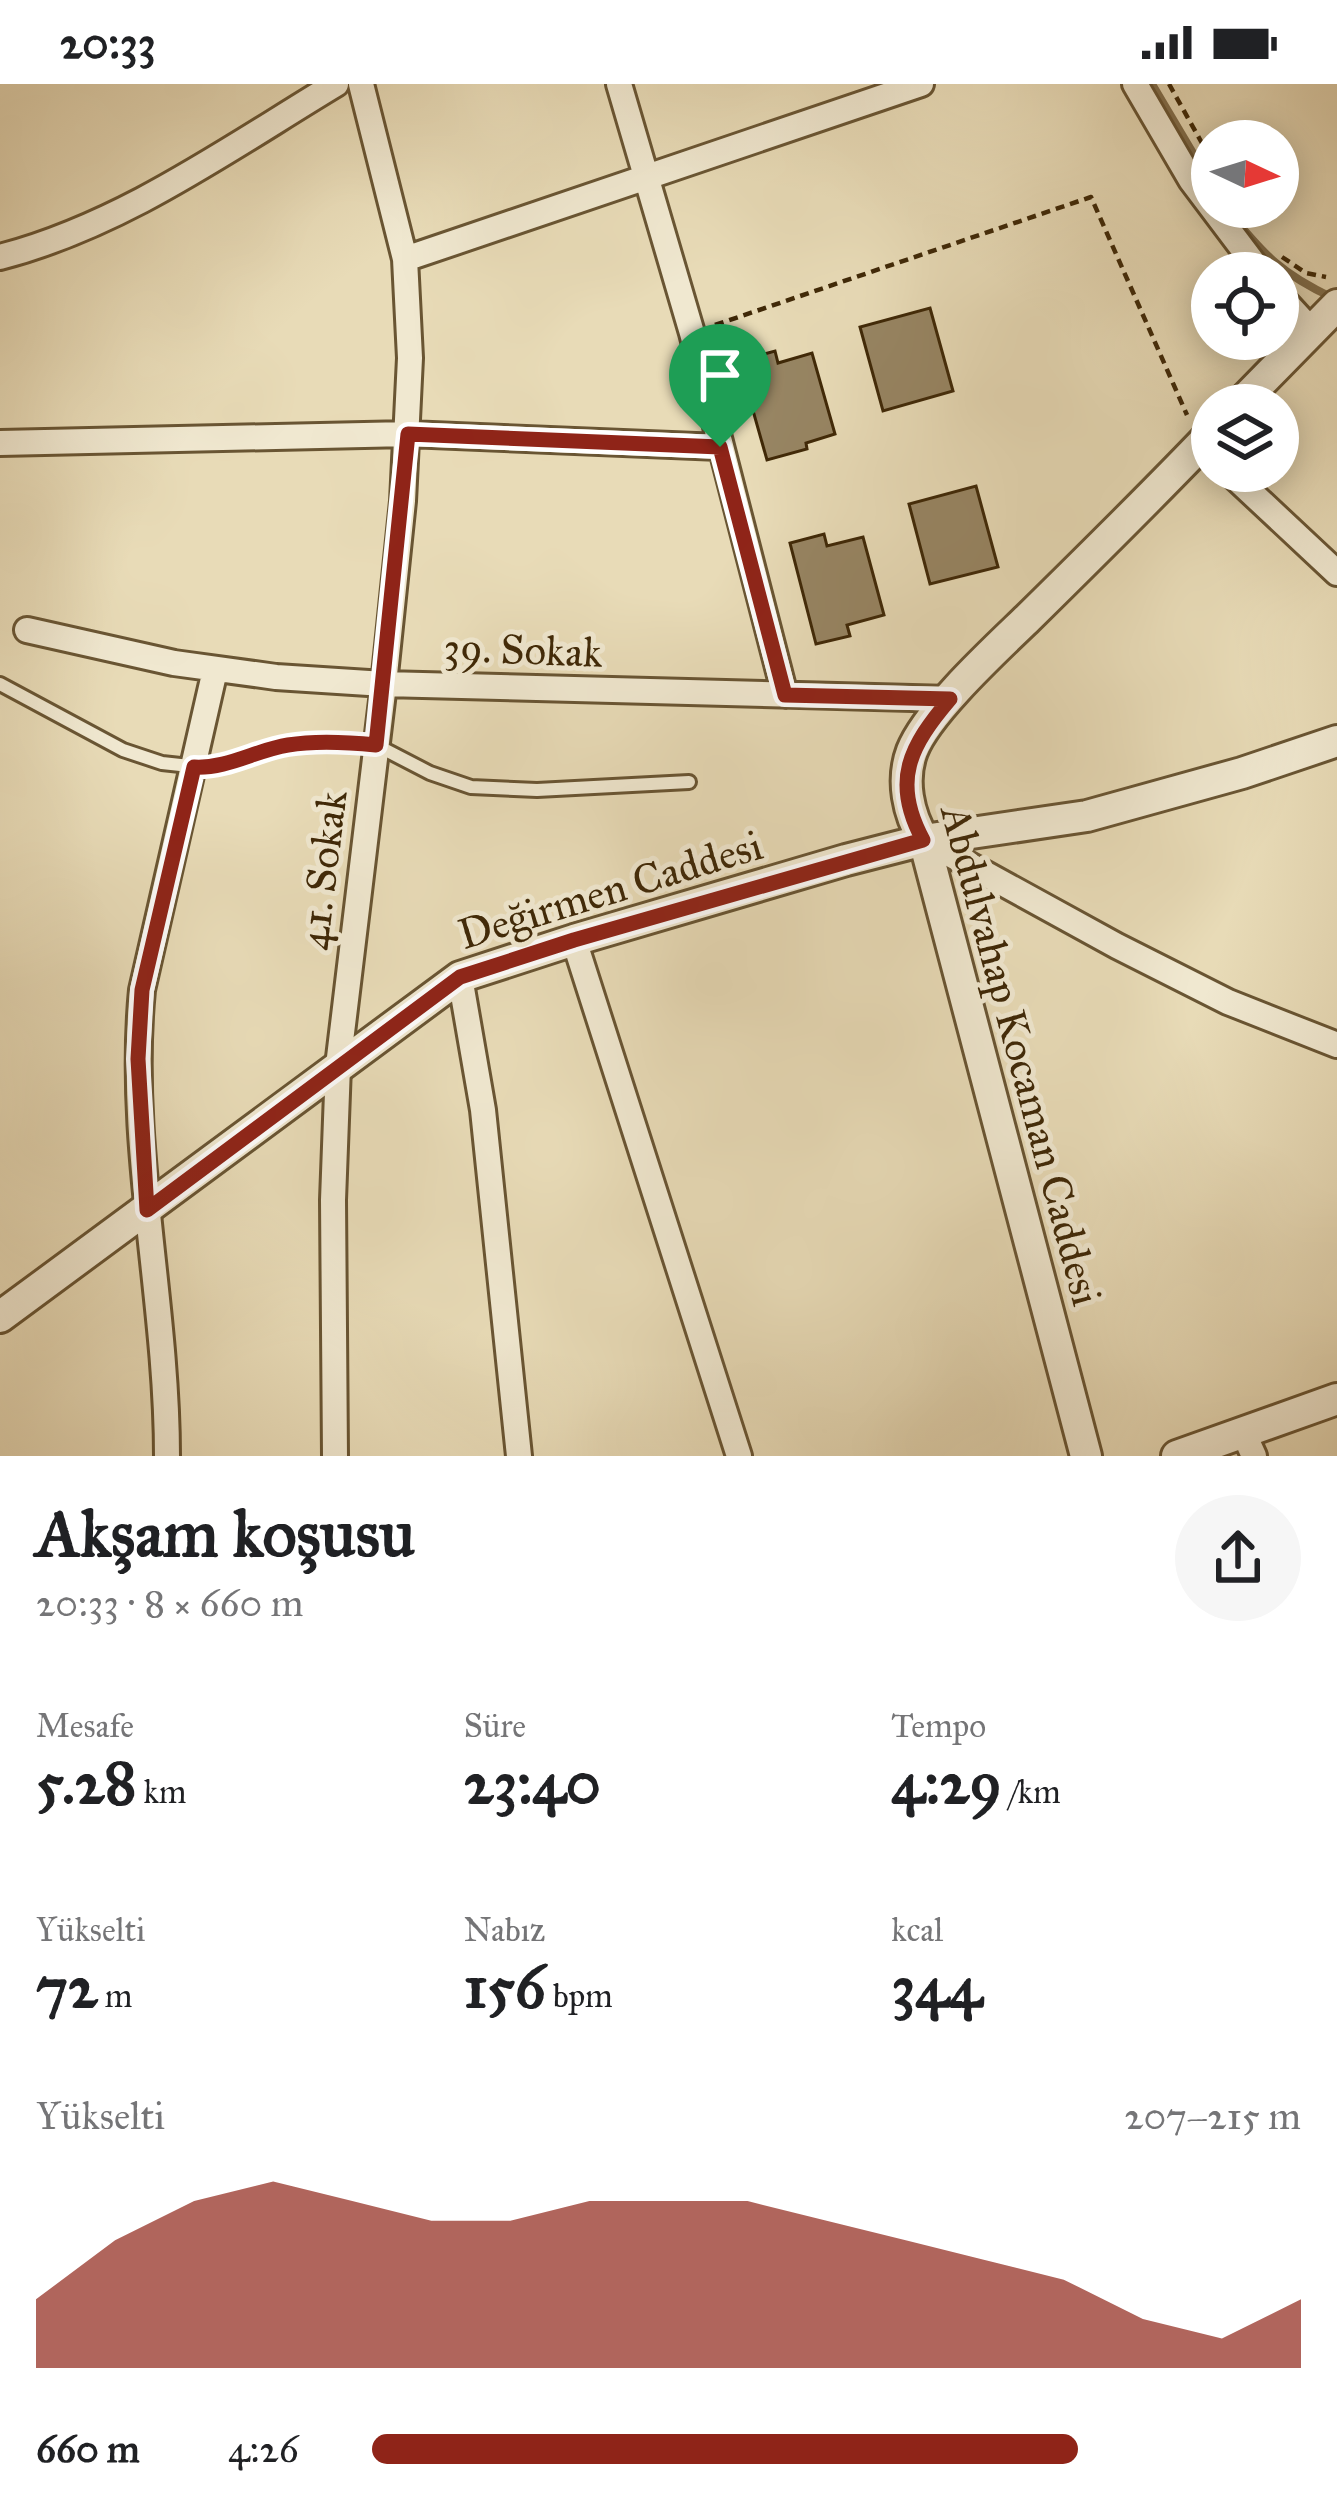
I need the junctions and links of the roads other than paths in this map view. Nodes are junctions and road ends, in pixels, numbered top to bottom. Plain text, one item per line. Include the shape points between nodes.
1 (336, 84) edge
2 (362, 84) edge
3 (619, 84) edge
4 (921, 84) edge
5 (1135, 84) edge
6 (876, 91) edge
7 (648, 177) junction
8 (1245, 252) edge
9 (0, 257) edge
10 (405, 259) junction
11 (1337, 305) edge
12 (1299, 317) edge
13 (1311, 330) junction
14 (1259, 384) edge
15 (408, 434) junction
16 (0, 443) edge
17 (720, 447) junction
18 (1191, 461) edge
19 (1250, 492) edge
20 (1337, 573) edge
21 (27, 630) dead end
22 (215, 670) junction
23 (0, 684) edge
24 (384, 684) junction
25 (785, 695) junction
26 (950, 699) junction
27 (1337, 741) edge
28 (376, 745) junction
29 (194, 767) junction
30 (689, 782) dead end
31 (923, 840) junction
32 (574, 940) junction
33 (460, 977) junction
34 (1337, 1045) edge
35 (338, 1066) junction
36 (147, 1210) junction
37 (0, 1316) edge
38 (1337, 1399) edge
39 (1249, 1445) edge
40 (167, 1456) edge
41 (335, 1456) edge
42 (519, 1456) edge
43 (739, 1456) edge
44 (1086, 1456) edge
45 (1177, 1456) edge

1 - 9 street via 105,220
2 - 10 street, 41. Sokak
3 - 7 street
4 - 6 street
5 - 8 street
6 - 7 street
7 - 10 street
7 - 17 street
10 - 15 street, 41. Sokak
11 - 13 street
12 - 13 street
13 - 14 street
15 - 16 street
15 - 17 street
15 - 24 street, 41. Sokak
17 - 25 street
18 - 26 street, Abdulvahap Kocaman Caddesi
19 - 20 street
21 - 22 street, 39. Sokak
22 - 24 street, 39. Sokak
22 - 29 street
23 - 29 lane via 123,750
24 - 25 street, 39. Sokak
24 - 28 street, 41. Sokak
25 - 26 street, 39. Sokak
26 - 31 street, Abdulvahap Kocaman Caddesi via 913,750 907,776
27 - 31 street, Değirmen Caddesi via 1087,816
28 - 29 lane via 287,745
28 - 30 lane via 471,787
28 - 35 street, 41. Sokak
29 - 36 street via 142,990
31 - 32 street, Değirmen Caddesi
31 - 34 street via 1228,1002
31 - 44 street, Abdulvahap Kocaman Caddesi
32 - 33 street, Değirmen Caddesi
32 - 43 street
33 - 35 street, Değirmen Caddesi
33 - 42 street via 483,1110
35 - 36 street, Değirmen Caddesi
35 - 41 street, 41. Sokak
36 - 37 street, Değirmen Caddesi
36 - 40 street
38 - 39 street
39 - 45 street

